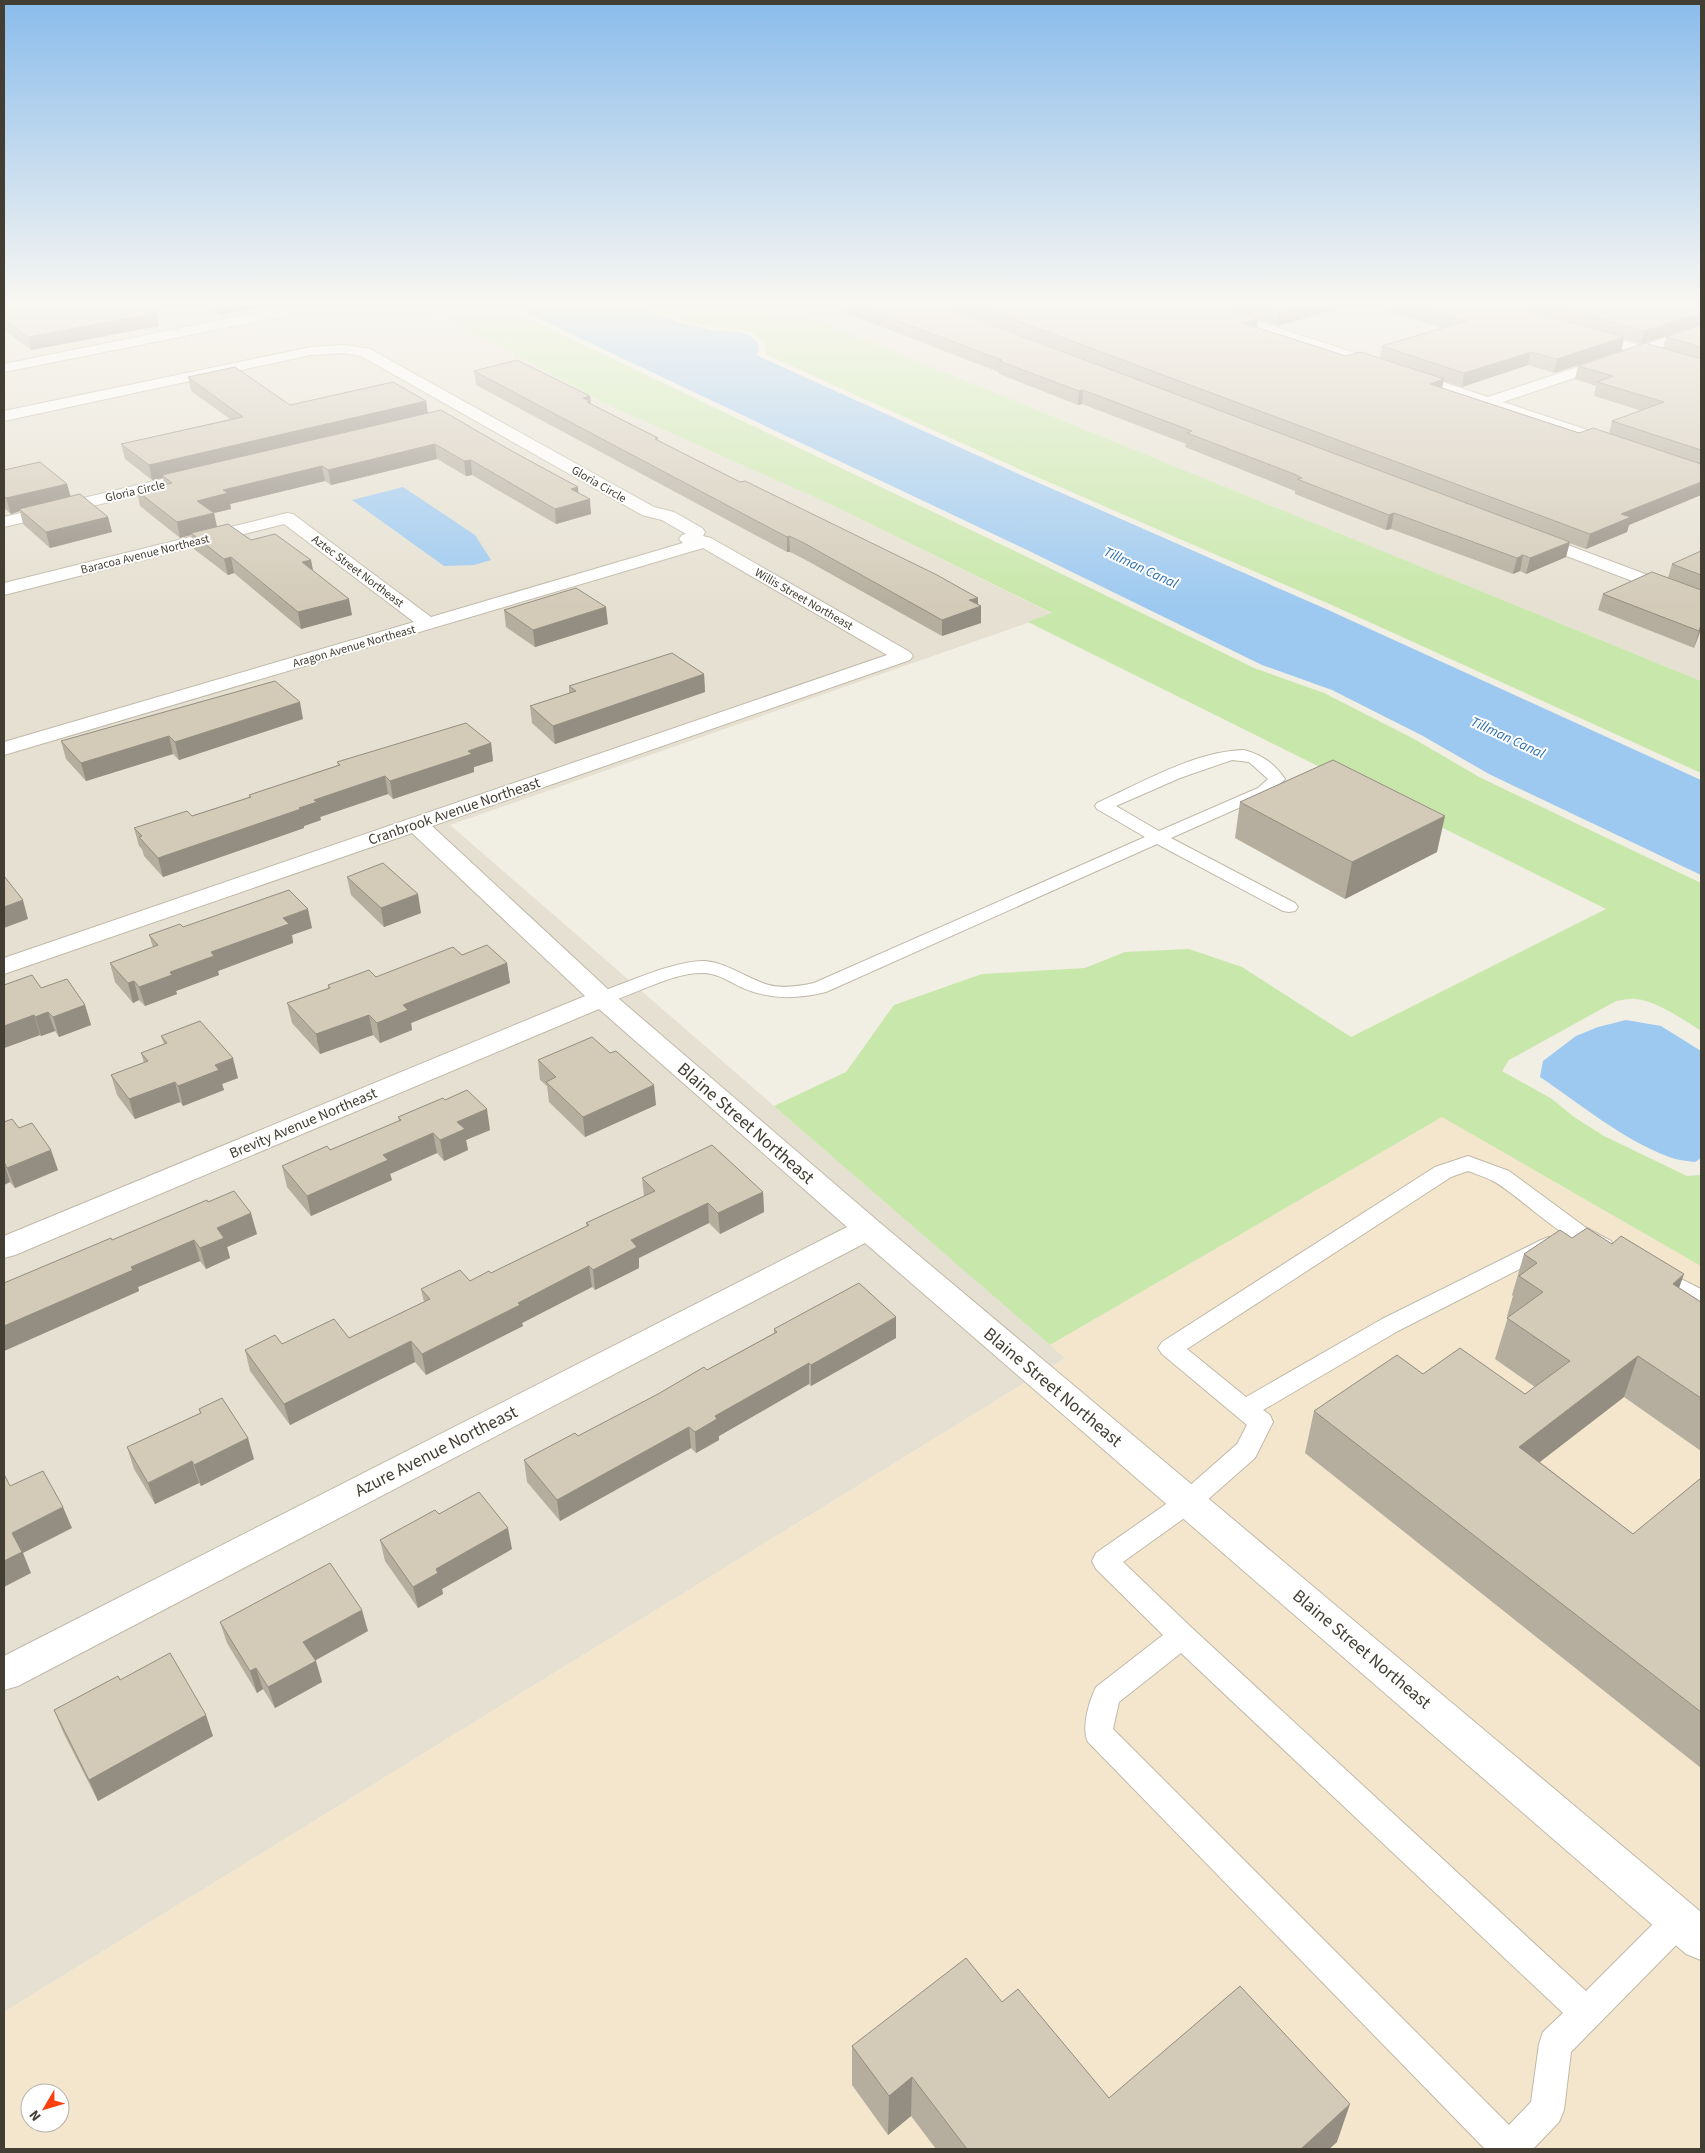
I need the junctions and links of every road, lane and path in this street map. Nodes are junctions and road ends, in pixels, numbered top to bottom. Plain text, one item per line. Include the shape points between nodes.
1 (49, 406) edge
2 (463, 406) edge
3 (1501, 406) edge
4 (471, 411) junction
5 (4, 416) edge
6 (452, 416) edge
7 (1627, 448) edge
8 (214, 472) edge
9 (648, 512) junction
10 (287, 518) joint
11 (4, 522) edge
12 (1516, 531) edge
13 (699, 540) junction
14 (4, 589) edge
15 (1701, 601) edge
16 (429, 624) junction
17 (903, 656) joint
18 (4, 749) edge
19 (416, 824) junction
20 (1158, 838) junction
21 (1289, 907) dead end
22 (4, 966) edge
23 (602, 998) junction
24 (868, 1229) junction
25 (1577, 1232) junction
26 (4, 1248) edge
27 (1701, 1299) edge
28 (1245, 1409) junction
29 (1188, 1502) junction
30 (1182, 1636) junction
31 (4, 1674) edge
32 (1690, 1929) edge
33 (1586, 2013) junction
34 (1509, 2149) edge

1 - 5 street, Gloria Circle
2 - 4 street, Gloria Circle
3 - 7 street
4 - 6 street
4 - 9 street, Gloria Circle
8 - 11 street, Gloria Circle
9 - 13 street, Gloria Circle via 668,516 696,532
9 - 13 street via 643,522 671,538
10 - 14 street, Baracoa Avenue Northeast
10 - 16 street, Aztec Street Northeast
12 - 15 street
13 - 16 street, Aragon Avenue Northeast
13 - 17 street, Willis Street Northeast
16 - 18 street, Aragon Avenue Northeast
17 - 19 street, Cranbrook Avenue Northeast
19 - 22 street, Cranbrook Avenue Northeast
19 - 23 street, Blaine Street Northeast
20 - 20 lane via 1103,806 1214,759 1243,754 1263,761 1277,779 1264,791
20 - 21 lane
20 - 23 lane via 818,988 792,992 766,990 704,967 685,970
23 - 24 street, Blaine Street Northeast
23 - 26 street, Brevity Avenue Northeast
24 - 29 street, Blaine Street Northeast
24 - 31 street, Azure Avenue Northeast
25 - 27 lane
25 - 28 lane via 1390,1325
25 - 28 lane via 1501,1176 1468,1163 1443,1172 1170,1348
28 - 29 lane via 1261,1422 1246,1451
29 - 30 lane via 1105,1561
29 - 32 street, Blaine Street Northeast
30 - 33 lane
30 - 34 lane via 1106,1696 1098,1733
32 - 33 lane
33 - 34 lane via 1554,2044 1547,2110

